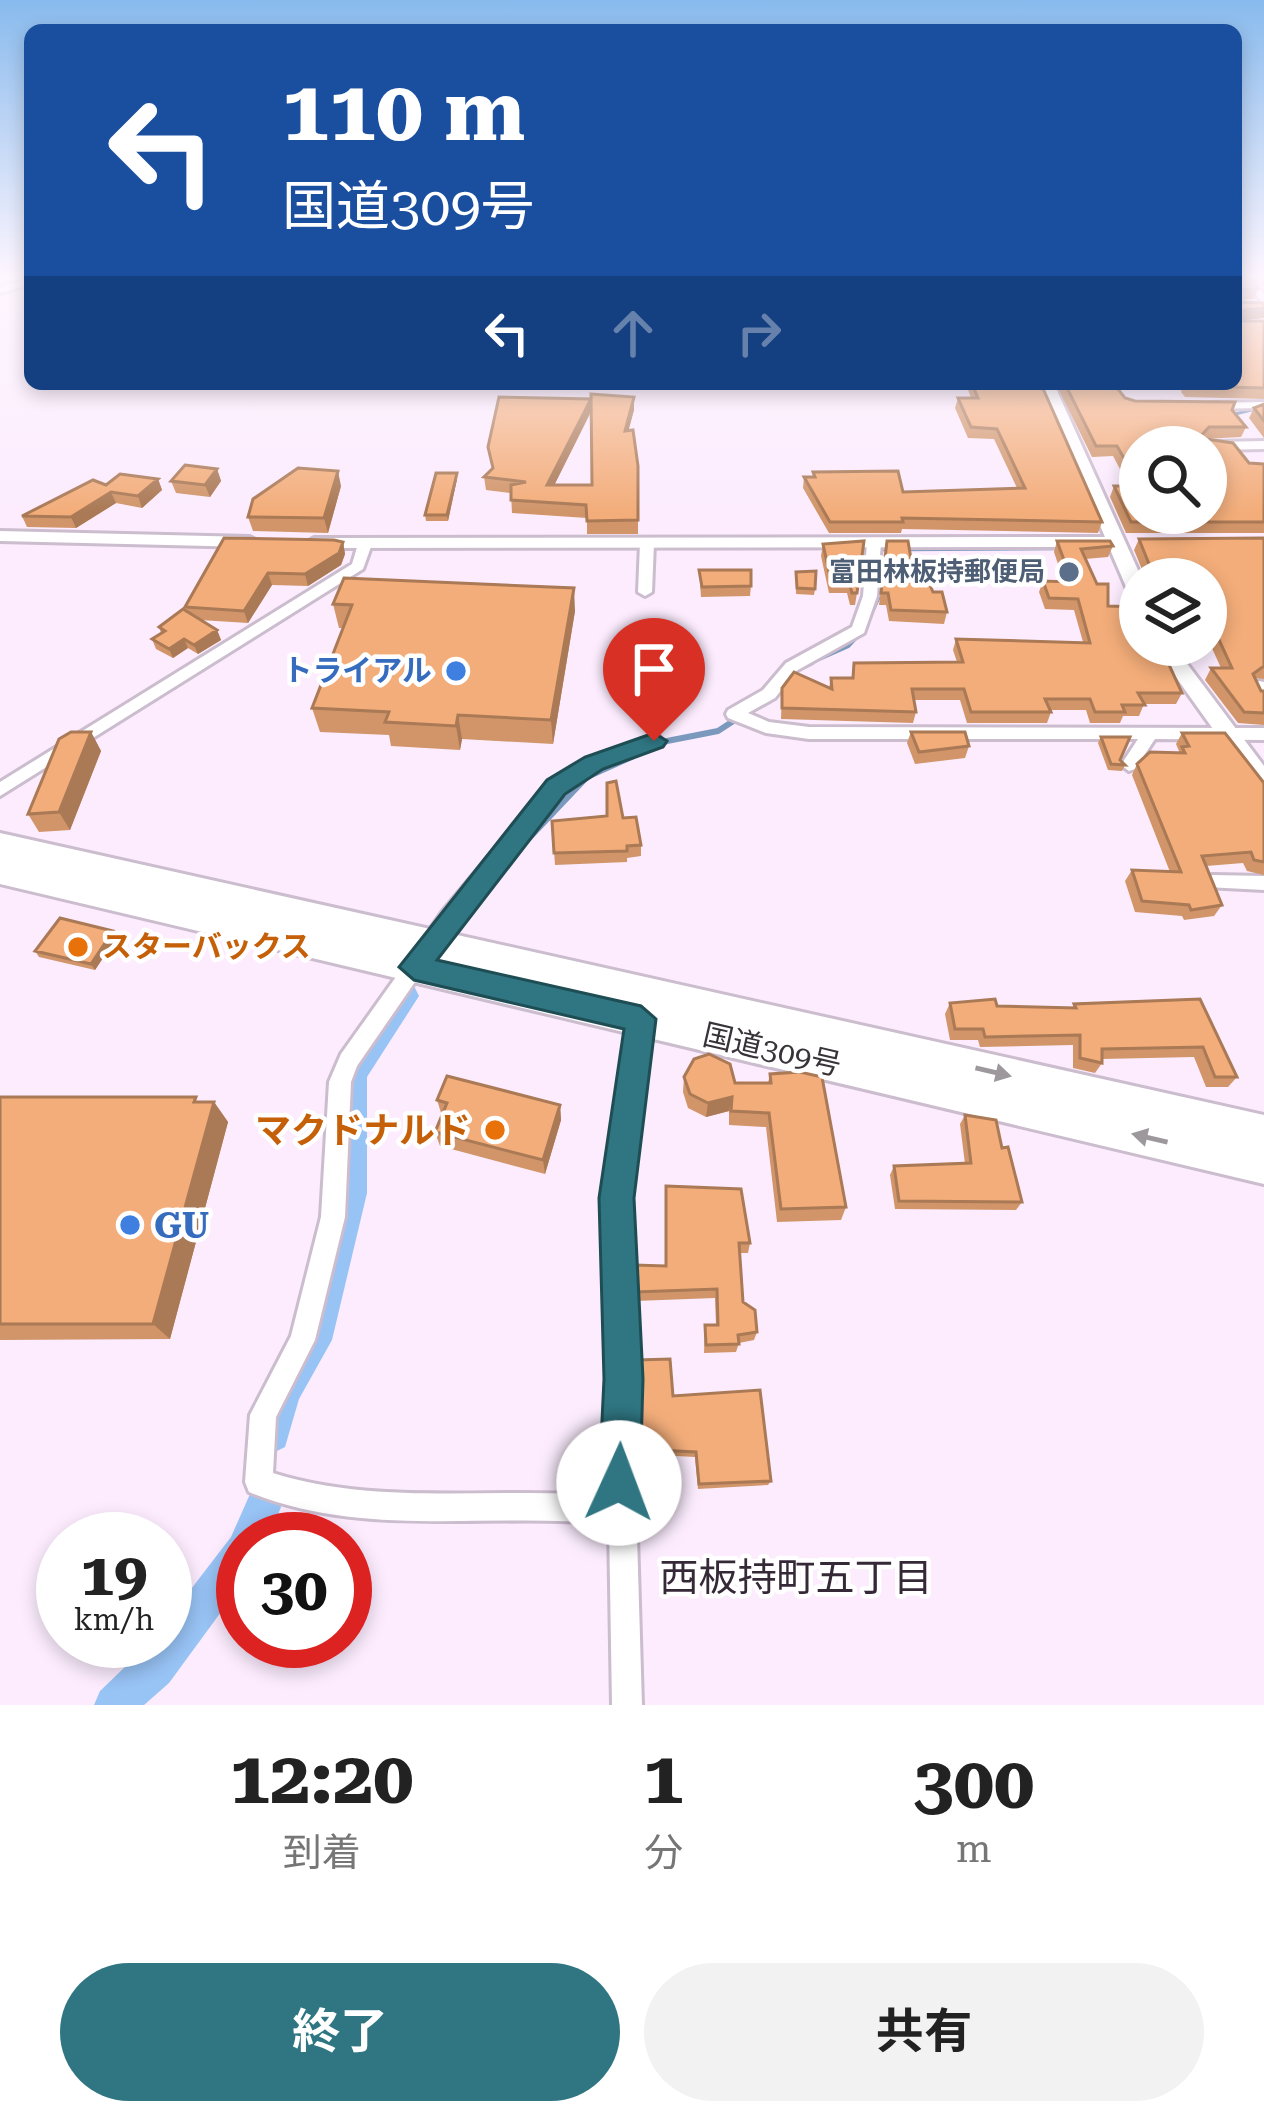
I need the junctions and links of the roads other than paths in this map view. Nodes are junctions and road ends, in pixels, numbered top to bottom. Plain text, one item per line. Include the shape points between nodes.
1 (1049, 390) edge
2 (1264, 405) edge
3 (1200, 406) edge
4 (1249, 406) junction
5 (1237, 418) edge
6 (1249, 432) edge
7 (1227, 446) edge
8 (1262, 446) edge
9 (0, 536) edge
10 (271, 542) edge
11 (294, 542) edge
12 (1116, 542) junction
13 (1137, 542) edge
14 (647, 543) junction
15 (874, 543) junction
16 (365, 544) junction
17 (1123, 558) edge
18 (645, 592) dead end
19 (1177, 666) edge
20 (1223, 732) junction
21 (1264, 734) edge
22 (1149, 735) junction
23 (654, 741) dead end
24 (1129, 765) edge
25 (1264, 783) edge
26 (0, 790) edge
27 (0, 846) edge
28 (0, 871) edge
29 (1213, 882) edge
30 (1264, 883) edge
31 (413, 953) junction
32 (641, 1019) junction
33 (1264, 1134) edge
34 (1264, 1164) edge
35 (621, 1511) junction
36 (627, 1705) edge

1 - 12 street
2 - 4 street
3 - 4 street
4 - 5 street
6 - 8 street
7 - 8 street
9 - 10 street
11 - 16 street
12 - 13 street
12 - 15 street
12 - 17 street
14 - 15 street
14 - 16 street
14 - 18 street
15 - 22 street via 860,630 791,667 769,694 734,714 809,733
16 - 26 street via 358,566
19 - 20 street
20 - 21 street
20 - 22 street
20 - 25 street
22 - 24 street
23 - 31 street via 556,787
27 - 31 highway, 国道309号
28 - 31 highway, 国道309号
29 - 30 street
31 - 32 highway, 国道309号
31 -> 33 highway, 国道309号
31 - 35 street via 342,1073 333,1217 303,1340 263,1414 259,1482 355,1508 501,1503
34 -> 32 highway, 国道309号
32 - 35 street via 616,1198
35 - 36 street

